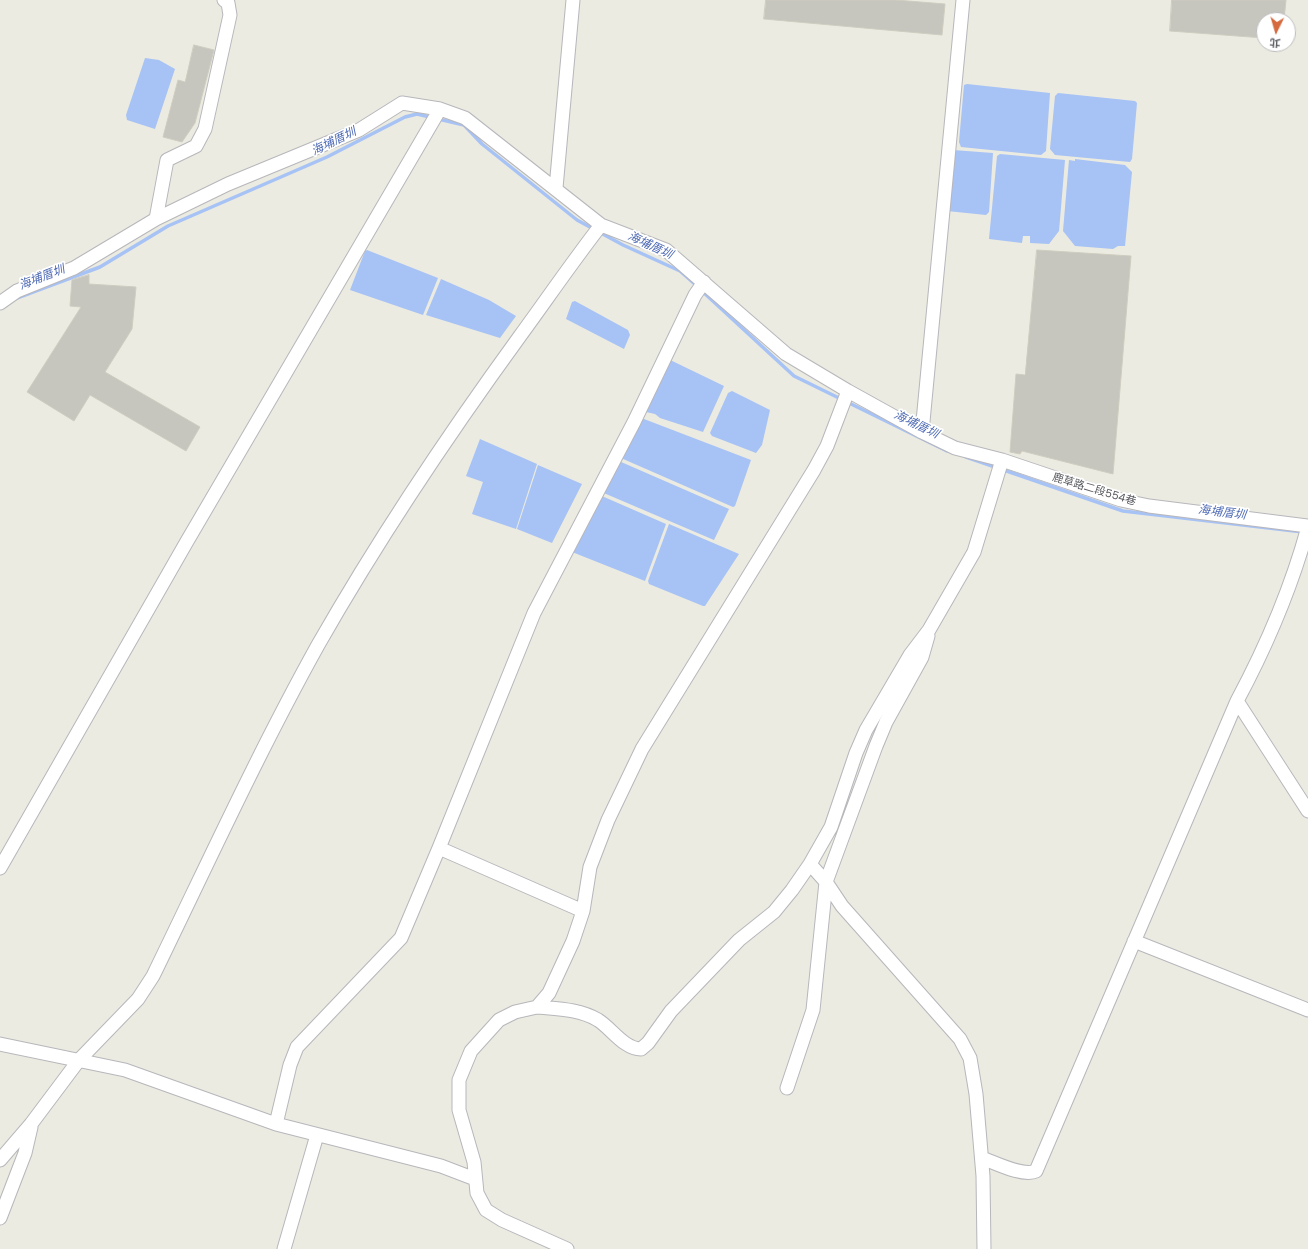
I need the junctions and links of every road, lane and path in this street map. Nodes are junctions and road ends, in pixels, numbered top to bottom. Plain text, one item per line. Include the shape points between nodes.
1 (224, 0) edge
2 (573, 0) edge
3 (963, 0) edge
4 (440, 109) junction
5 (556, 188) junction
6 (156, 219) junction
7 (601, 225) junction
8 (704, 282) junction
9 (0, 303) edge
10 (848, 391) junction
11 (922, 432) junction
12 (1002, 460) junction
13 (1308, 526) edge
14 (929, 630) junction
15 (1236, 701) junction
16 (1308, 811) edge
17 (440, 848) junction
18 (810, 864) junction
19 (0, 868) edge
20 (826, 882) junction
21 (583, 911) junction
22 (1134, 941) junction
23 (537, 1007) junction
24 (1308, 1010) edge
25 (0, 1044) edge
26 (79, 1060) junction
27 (787, 1088) dead end
28 (31, 1124) junction
29 (276, 1124) junction
30 (317, 1135) junction
31 (982, 1158) junction
32 (0, 1160) edge
33 (475, 1179) junction
34 (0, 1218) edge
35 (560, 1248) edge
36 (284, 1249) edge
37 (984, 1249) edge

1 - 6 street via 228,3 230,15 205,129 196,146 167,160
2 - 5 street
3 - 11 street
4 - 5 street, 鹿草路二段554巷 via 466,118
4 - 6 street, 鹿草路二段554巷 via 402,103 360,130 228,184
4 - 19 street via 186,543
5 - 7 street, 鹿草路二段554巷
6 - 9 street, 鹿草路二段554巷 via 74,268 17,291
7 - 8 street, 鹿草路二段554巷 via 666,250
7 - 26 street via 484,386 412,493 322,639 249,778 153,976 138,999
8 - 10 street, 鹿草路二段554巷 via 786,354
8 - 17 street via 695,295 634,422 534,613
10 - 11 street, 鹿草路二段554巷
10 - 21 street via 827,446 814,470 642,748 608,820 593,860
11 - 12 street, 鹿草路二段554巷 via 955,448
12 - 13 street, 鹿草路二段554巷 via 1121,500 1149,506
12 - 14 street via 974,552
13 - 15 street via 1296,570 1258,660
14 - 18 street via 910,654 866,730 831,827
14 - 20 street via 922,657 886,722 876,746
15 - 16 street
15 - 22 street
17 - 21 street
17 - 29 street via 401,938 297,1047 290,1065
18 - 20 street
18 - 23 street via 774,912 739,940 671,1011 641,1049 629,1045 598,1020 574,1011
20 - 27 street via 814,1010
20 - 31 street via 842,906 960,1039 970,1058
21 - 23 street via 560,973 549,993
22 - 24 street
22 - 31 street via 1036,1171 1030,1174
23 - 33 street via 515,1012 499,1020 470,1051 459,1080 459,1110 474,1162
25 - 26 street
26 - 28 street
26 - 29 street via 125,1070
28 - 32 street
28 - 34 street via 25,1153
29 - 30 street
30 - 33 street via 441,1166
30 - 36 street
31 - 37 street
33 - 35 street via 477,1193 486,1210

